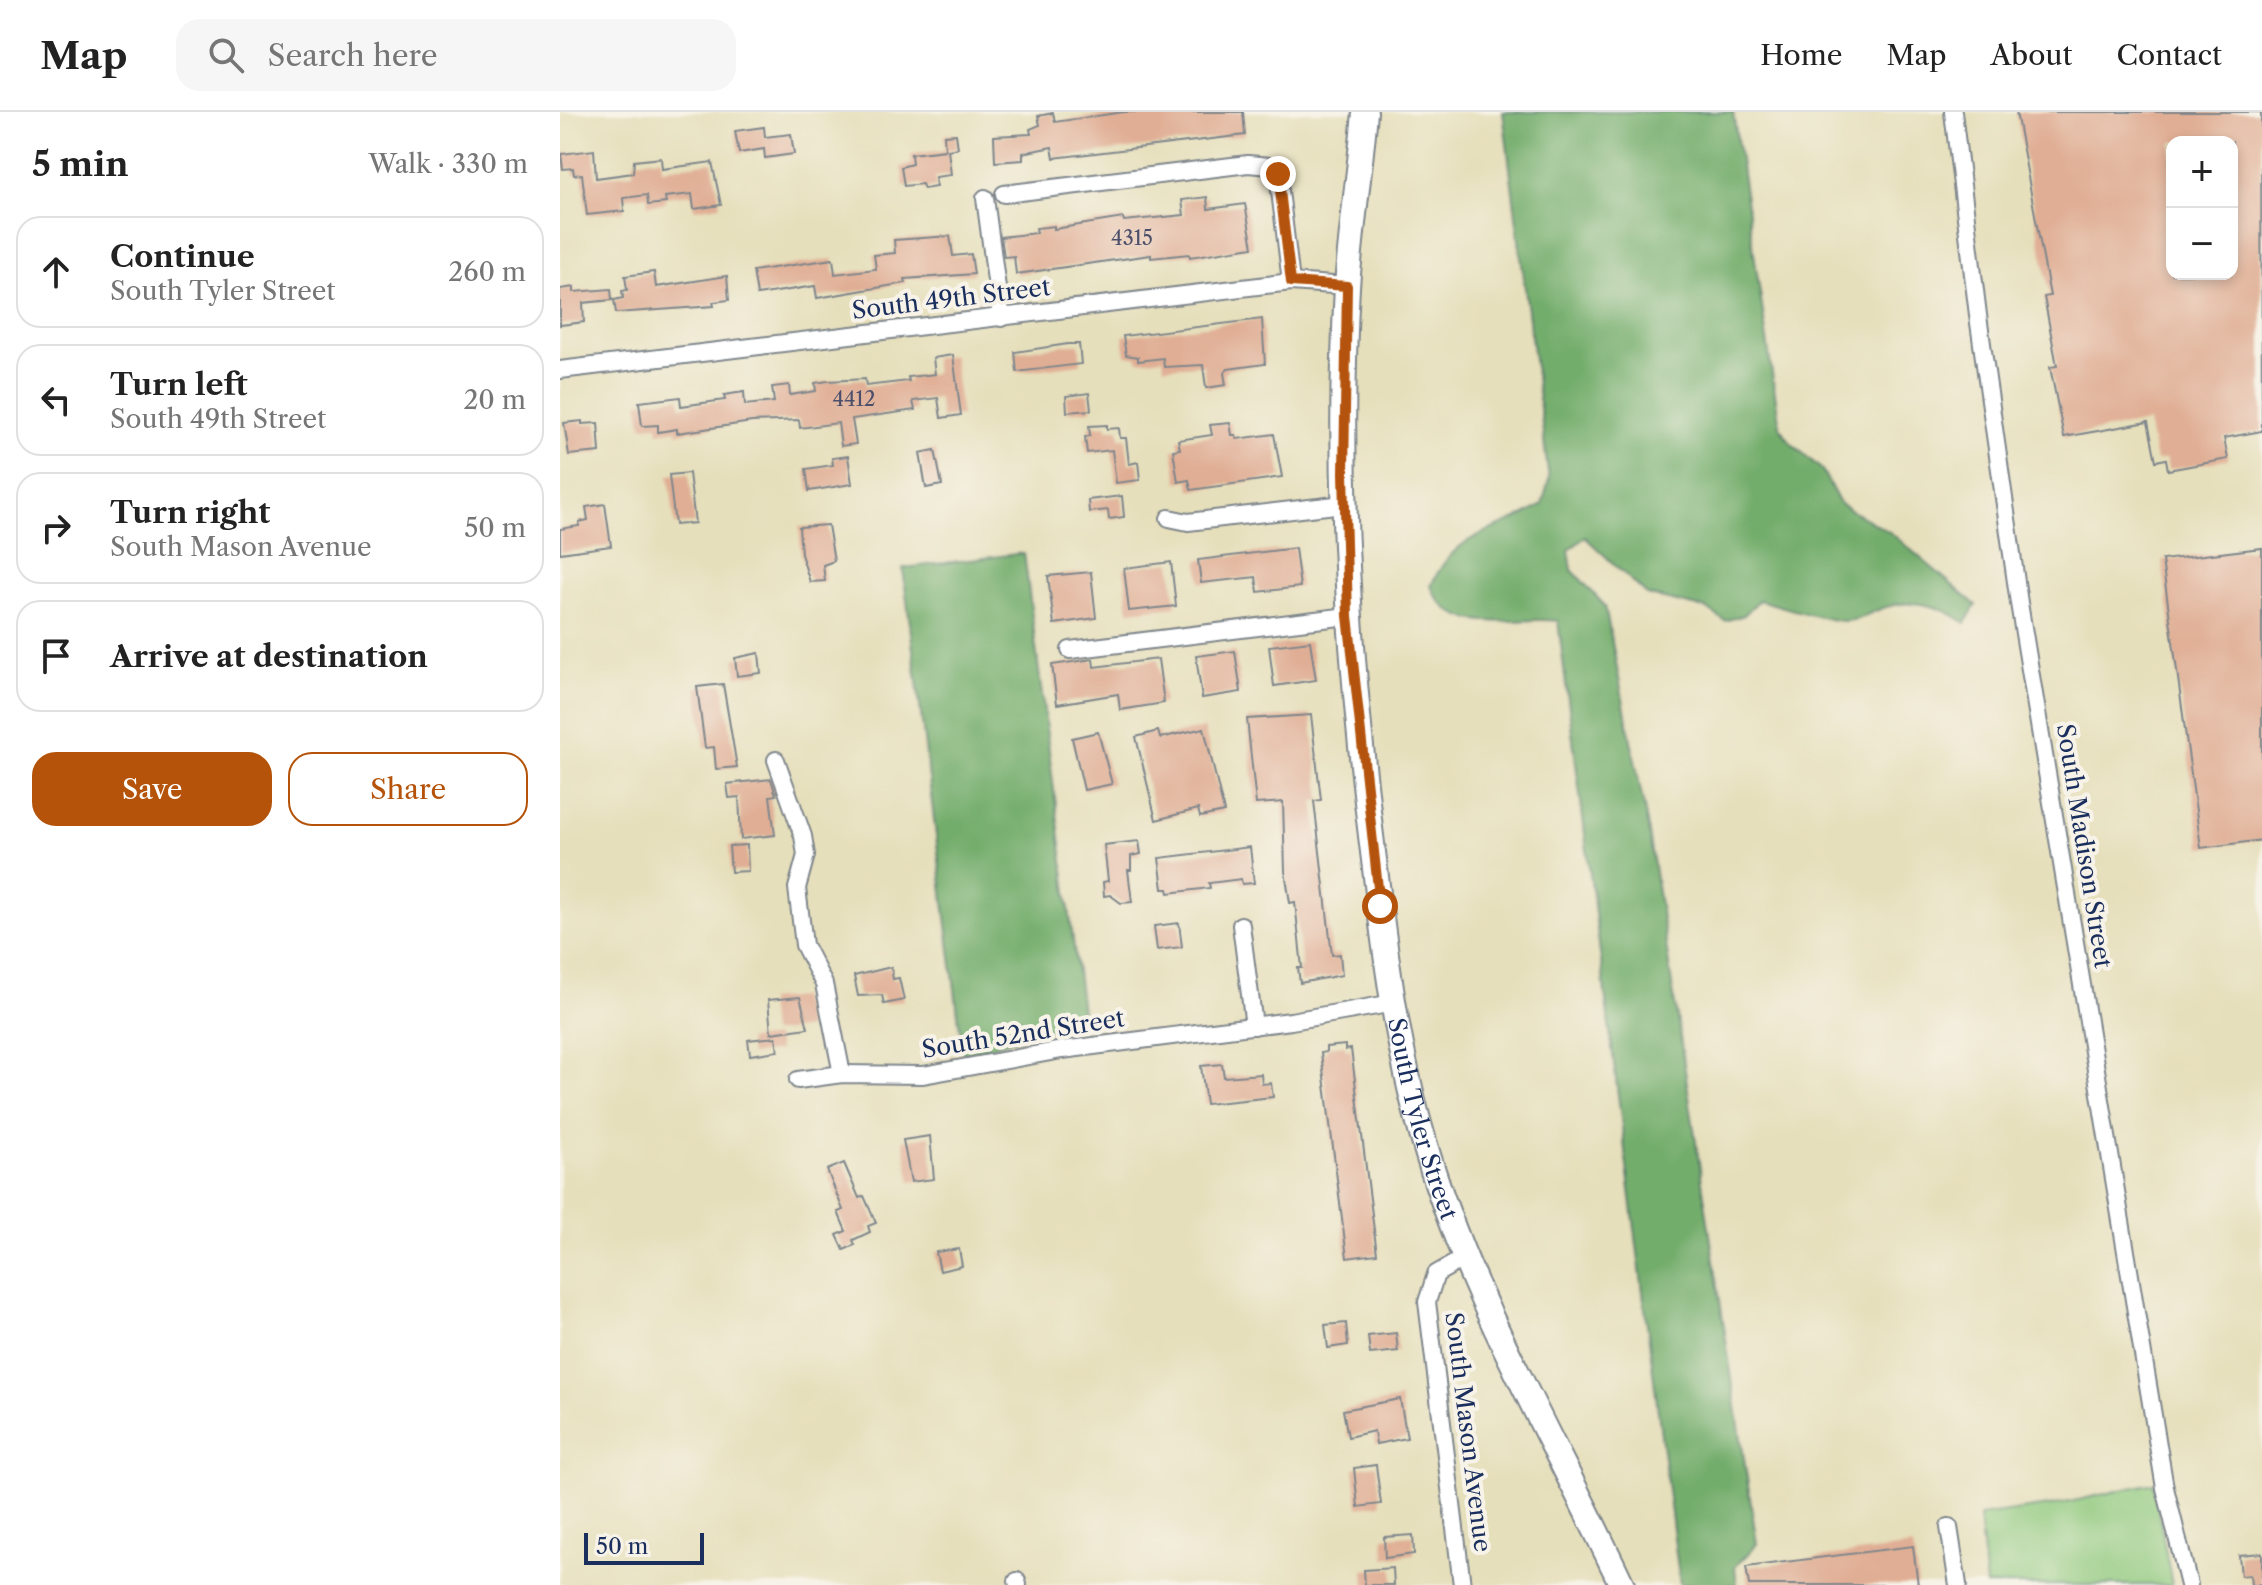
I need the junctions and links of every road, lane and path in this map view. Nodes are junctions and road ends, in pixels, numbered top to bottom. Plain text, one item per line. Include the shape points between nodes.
1 (1365, 112) edge
2 (1953, 112) edge
3 (1004, 194) dead end
4 (985, 198) dead end
5 (1291, 282) junction
6 (1347, 286) junction
7 (1001, 318) junction
8 (560, 370) edge
9 (1344, 504) junction
10 (1169, 518) dead end
11 (1348, 616) junction
12 (1070, 650) dead end
13 (776, 760) dead end
14 (1241, 925) dead end
15 (1394, 1003) junction
16 (1254, 1026) junction
17 (842, 1074) junction
18 (798, 1080) dead end
19 (1466, 1257) junction
20 (1949, 1527) dead end
21 (1462, 1585) edge
22 (1622, 1585) edge
23 (1958, 1585) edge
24 (2189, 1585) edge

1 - 6 main road, South Tyler Street
2 - 24 street, South Madison Street via 2019,603 2165,1488
3 - 5 street via 1248,164 1270,166 1278,174
4 - 7 street
5 - 6 street, South 49th Street
5 - 7 street, South 49th Street
6 - 9 main road, South Tyler Street
7 - 8 street, South 49th Street
9 - 10 street via 1188,522
9 - 11 main road, South Tyler Street
11 - 12 street
11 - 15 main road, South Tyler Street
13 - 17 street via 803,836 806,855 797,888 804,945 824,984
14 - 16 street
15 - 16 street, South 52nd Street
15 - 19 main road, South Tyler Street via 1423,1138
16 - 17 street, South 52nd Street via 1062,1050 923,1075
17 - 18 street, South 52nd Street
19 - 21 street, South Mason Avenue via 1436,1274 1427,1302
19 - 22 main road, South Tyler Street
20 - 23 street

